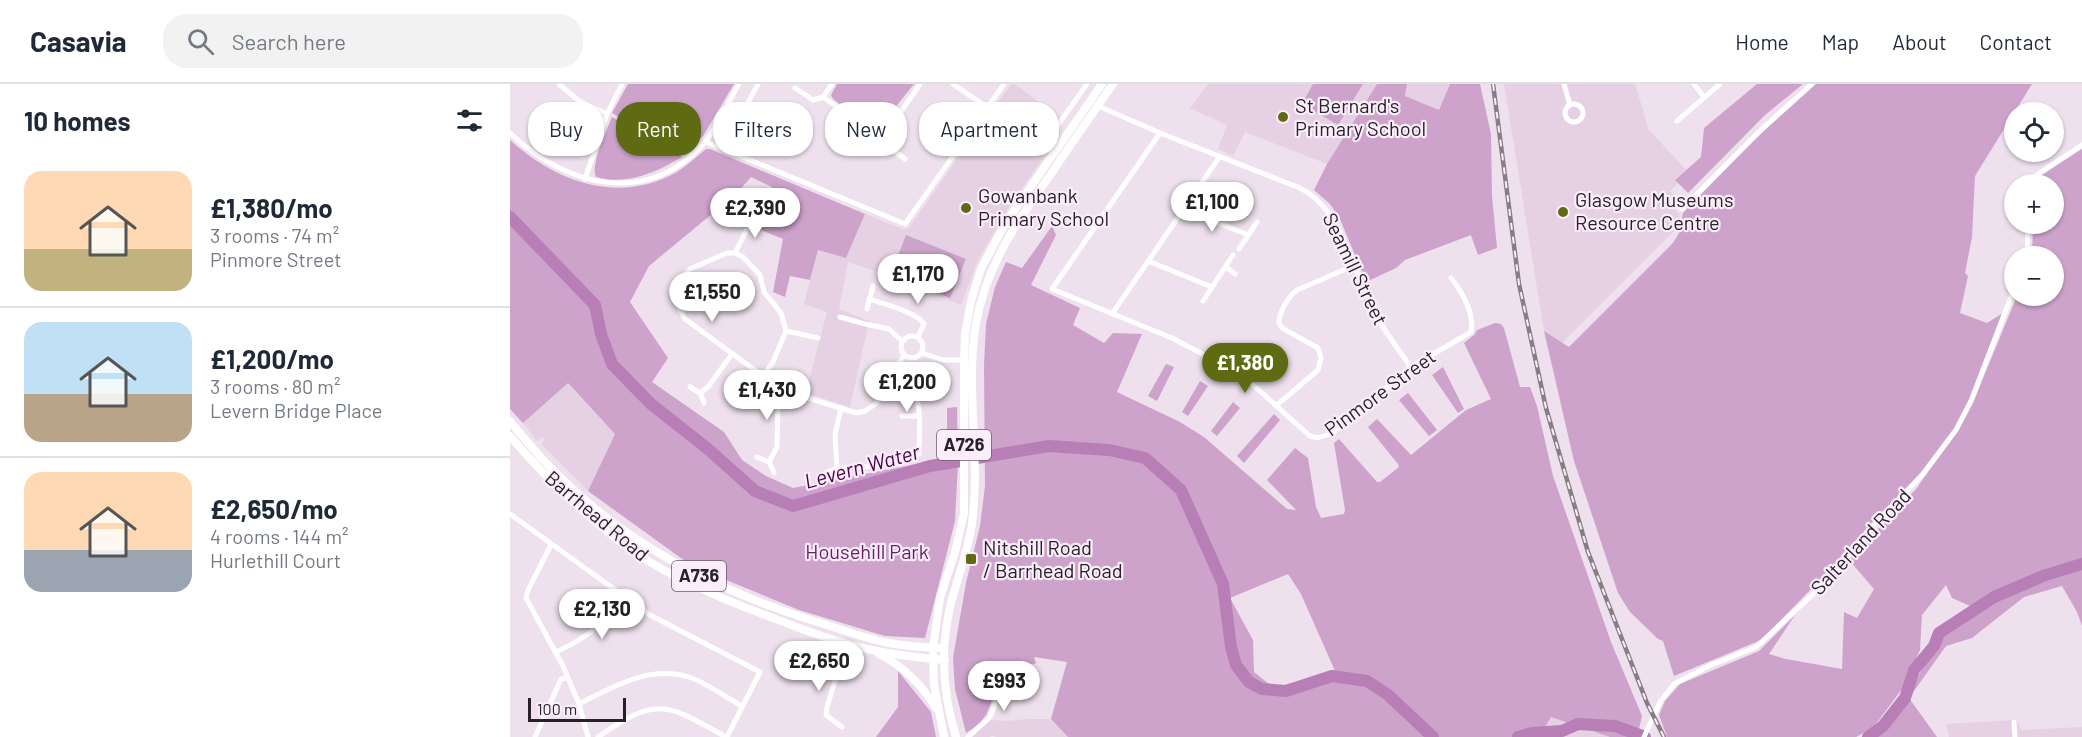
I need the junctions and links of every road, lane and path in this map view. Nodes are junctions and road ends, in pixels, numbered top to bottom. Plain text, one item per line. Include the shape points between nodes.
1 (559, 84) edge
2 (622, 84) edge
3 (739, 84) edge
4 (758, 84) edge
5 (832, 84) edge
6 (920, 84) edge
7 (953, 84) edge
8 (1004, 84) edge
9 (1088, 84) edge
10 (1102, 84) edge
11 (1113, 84) edge
12 (1564, 84) edge
13 (1694, 84) edge
14 (1719, 84) edge
15 (1812, 84) edge
16 (795, 88) dead end
17 (823, 97) junction
18 (1704, 97) junction
19 (748, 102) edge
20 (830, 102) edge
21 (979, 102) edge
22 (992, 102) edge
23 (907, 103) edge
24 (1094, 104) junction
25 (1570, 105) dead end
26 (607, 114) junction
27 (1677, 121) dead end
28 (1059, 124) edge
29 (510, 133) edge
30 (1160, 133) junction
31 (705, 142) junction
32 (713, 145) edge
33 (2082, 145) edge
34 (1059, 155) edge
35 (742, 156) edge
36 (902, 156) edge
37 (954, 156) edge
38 (1058, 156) edge
39 (1220, 156) junction
40 (906, 159) dead end
41 (2038, 174) edge
42 (585, 179) junction
43 (1184, 209) junction
44 (1682, 209) dead end
45 (754, 215) dead end
46 (1257, 222) dead end
47 (1248, 235) junction
48 (1239, 249) dead end
49 (735, 253) junction
50 (1233, 255) dead end
51 (1148, 261) junction
52 (1353, 266) junction
53 (1226, 267) junction
54 (1235, 274) dead end
55 (1451, 278) dead end
56 (873, 286) dead end
57 (1212, 287) junction
58 (869, 299) junction
59 (1203, 301) dead end
60 (2007, 306) edge
61 (867, 309) dead end
62 (1112, 314) junction
63 (840, 317) dead end
64 (786, 331) junction
65 (918, 337) junction
66 (818, 338) dead end
67 (902, 341) junction
68 (922, 353) junction
69 (732, 354) junction
70 (904, 356) junction
71 (968, 360) junction
72 (1411, 367) junction
73 (891, 373) junction
74 (763, 376) junction
75 (690, 387) dead end
76 (783, 388) junction
77 (700, 393) junction
78 (704, 403) dead end
79 (1277, 405) junction
80 (841, 409) junction
81 (902, 416) dead end
82 (919, 416) junction
83 (510, 421) edge
84 (510, 436) edge
85 (530, 452) junction
86 (919, 453) dead end
87 (757, 457) dead end
88 (769, 462) junction
89 (876, 466) dead end
90 (837, 468) junction
91 (827, 472) dead end
92 (774, 473) dead end
93 (965, 492) junction
94 (975, 493) junction
95 (510, 514) edge
96 (551, 545) junction
97 (628, 599) junction
98 (819, 622) junction
99 (816, 633) junction
100 (884, 642) junction
101 (847, 643) junction
102 (933, 648) junction
103 (945, 649) junction
104 (870, 650) junction
105 (556, 652) junction
106 (883, 652) junction
107 (933, 659) junction
108 (945, 660) junction
109 (1027, 674) dead end
110 (568, 678) junction
111 (579, 704) junction
112 (742, 706) junction
113 (939, 714) junction
114 (2014, 722) dead end
115 (842, 727) dead end
116 (535, 737) edge
117 (588, 737) edge
118 (598, 737) edge
119 (726, 737) edge
120 (944, 737) edge
121 (956, 737) edge
122 (968, 737) edge
123 (1644, 737) edge
124 (2015, 737) edge

1 - 26 street via 579,101
2 - 26 street
3 - 31 street
4 - 19 street
5 - 17 street
6 - 23 street
7 - 21 street
8 - 22 street
9 - 28 street
10 - 24 main road, A726
11 - 24 main road, A726
12 - 25 street
13 - 18 street
14 - 18 street
15 - 44 street
16 - 17 street via 813,100
17 - 20 street
18 - 27 street
24 - 30 street, Seamill Street
24 - 34 main road, A726
26 - 42 street
29 - 42 street via 551,164
30 - 39 street, Seamill Street
30 - 62 street, Pinmore Street via 1052,289
31 - 32 street
31 - 42 street via 674,167 644,180 611,184
33 - 41 street
35 - 37 street via 905,224
36 - 40 street
38 - 71 main road, A726 via 1005,224 981,269 968,316
39 - 43 street
39 - 52 street, Seamill Street via 1315,197 1333,217
43 - 47 street
43 - 51 street
45 - 49 street
46 - 47 street
47 - 48 street
49 - 64 street via 760,275 764,292 781,313
49 - 69 street via 726,253 690,269 679,284 676,302 690,324
50 - 53 street
51 - 57 street
51 - 62 street
52 - 72 street, Seamill Street via 1382,326
52 - 79 street via 1294,291 1279,316 1282,328 1316,345 1321,364
53 - 54 street
53 - 57 street
55 - 72 street, Pinmore Street via 1469,313 1471,332
56 - 58 street
57 - 59 street
58 - 61 street
58 - 65 street via 920,318 924,324
60 - 123 street, Salterland Road via 1971,401 1956,430 1924,473 1822,586 1756,647 1674,684 1660,702
62 - 79 street, Pinmore Street via 1214,360
63 - 67 street via 889,329
64 - 66 street
64 - 74 street
65 - 67 street via 907,336
65 - 68 street
67 - 70 street
68 - 70 street via 913,358
68 - 71 street via 943,360
69 - 74 street
69 - 77 street
70 - 73 street
71 - 93 main road, A726
71 - 94 main road, A726
72 - 79 street, Pinmore Street via 1323,438 1310,436
73 - 80 street via 873,407 861,412
73 - 82 street via 908,383
74 - 76 street
75 - 77 street
76 - 80 street
76 - 88 street via 778,403 777,447
77 - 78 street
80 - 90 street via 835,434
81 - 82 street
82 - 86 street
83 - 85 main road, Barrhead Road / A736
84 - 85 main road, Barrhead Road / A736
85 - 98 main road, Barrhead Road / A736 via 595,508 691,572 745,597
85 - 99 main road, Barrhead Road / A736 via 565,494 636,553 688,584
87 - 88 street
88 - 92 street
89 - 90 street
90 - 91 street
93 - 94 main road
93 - 102 main road, A726 via 961,530 940,598
94 - 103 main road, A726 via 972,525 950,606
95 - 96 street
96 - 97 street
96 - 105 street via 526,598
97 - 105 street via 590,634
97 - 112 street via 668,625 760,672
98 - 99 main road
98 - 100 main road, Barrhead Road / A736
99 - 101 main road, Barrhead Road / A736
100 - 102 main road, Barrhead Road / A736
100 - 106 main road
101 - 104 main road, Barrhead Road / A736
101 - 115 street via 826,715
102 - 103 main road, Barrhead Road
102 - 107 main road, A726
103 - 108 main road, A726
104 - 106 main road, Barrhead Road / A736
104 - 113 main road, A736 via 910,676
105 - 110 street
106 - 107 main road, Barrhead Road / A736
107 - 108 main road, Barrhead Road
107 - 113 main road, A726
108 - 121 main road, A726 via 945,689
109 - 122 street via 998,696 990,717
110 - 111 street
110 - 116 street via 561,679
111 - 112 street via 623,682 668,673 690,678
111 - 117 street
112 - 119 street
113 - 120 main road, A726
114 - 124 street
118 - 119 street via 627,717 665,708

